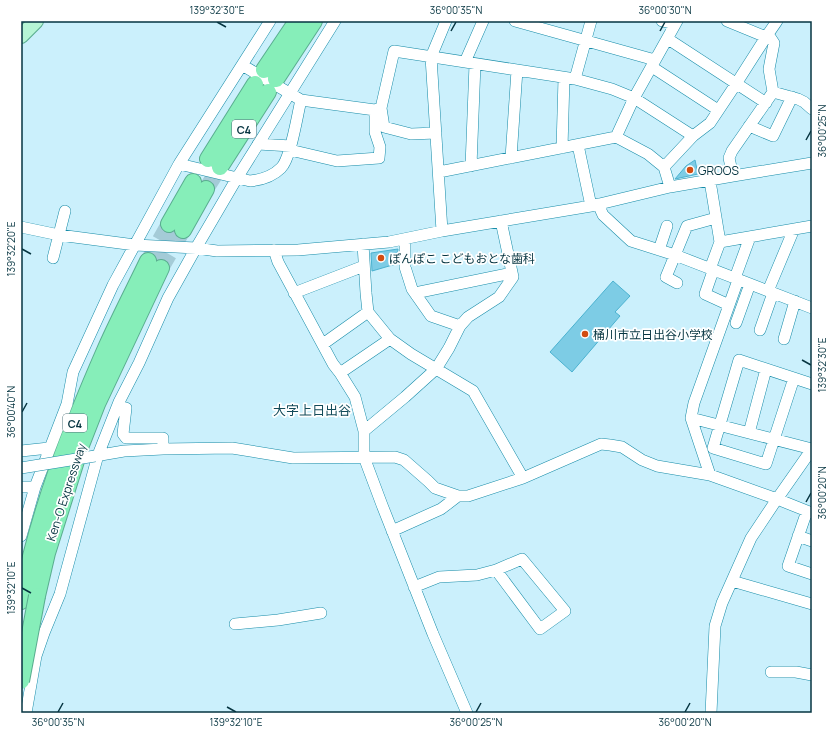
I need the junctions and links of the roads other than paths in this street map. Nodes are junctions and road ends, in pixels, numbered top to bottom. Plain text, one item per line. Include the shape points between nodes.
1 (36, 21) edge
2 (270, 21) edge
3 (296, 21) edge
4 (314, 21) edge
5 (335, 21) edge
6 (446, 21) edge
7 (483, 21) edge
8 (515, 21) edge
9 (591, 21) edge
10 (662, 21) edge
11 (727, 21) edge
12 (777, 21) edge
13 (676, 23) edge
14 (767, 35) junction
15 (21, 36) edge
16 (668, 39) junction
17 (586, 41) junction
18 (430, 57) junction
19 (470, 63) junction
20 (654, 63) junction
21 (242, 65) junction
22 (517, 70) junction
23 (564, 78) junction
24 (575, 79) junction
25 (266, 81) junction
26 (736, 84) junction
27 (773, 92) junction
28 (289, 94) junction
29 (792, 97) junction
30 (634, 98) junction
31 (301, 100) junction
32 (766, 103) junction
33 (378, 109) junction
34 (812, 109) edge
35 (718, 110) junction
36 (749, 126) junction
37 (436, 133) junction
38 (693, 136) junction
39 (616, 137) junction
40 (258, 144) junction
41 (578, 145) junction
42 (290, 148) junction
43 (562, 148) junction
44 (512, 158) junction
45 (214, 163) tunnel mouth
46 (812, 163) edge
47 (179, 164) junction
48 (471, 166) junction
49 (664, 167) junction
50 (439, 172) junction
51 (733, 176) junction
52 (237, 178) junction
53 (710, 181) junction
54 (200, 186) tunnel mouth
55 (670, 187) junction
56 (595, 205) junction
57 (65, 211) dead end
58 (716, 218) junction
59 (501, 221) junction
60 (668, 226) dead end
61 (812, 226) edge
62 (176, 227) tunnel mouth
63 (21, 228) edge
64 (794, 229) junction
65 (442, 232) junction
66 (59, 235) junction
67 (750, 237) junction
68 (405, 239) junction
69 (720, 242) junction
70 (363, 244) junction
71 (135, 245) junction
72 (196, 248) junction
73 (274, 250) junction
74 (659, 250) junction
75 (675, 255) junction
76 (53, 258) dead end
77 (155, 265) tunnel mouth
78 (364, 266) junction
79 (712, 270) junction
80 (512, 273) junction
81 (737, 279) junction
82 (677, 283) dead end
83 (750, 284) junction
84 (771, 292) junction
85 (294, 293) junction
86 (415, 293) junction
87 (795, 301) junction
88 (729, 305) junction
89 (812, 308) edge
90 (368, 312) junction
91 (736, 323) dead end
92 (460, 326) junction
93 (760, 330) dead end
94 (784, 338) dead end
95 (390, 339) junction
96 (323, 344) junction
97 (436, 369) junction
98 (766, 369) junction
99 (340, 373) junction
100 (794, 378) junction
101 (812, 384) edge
102 (118, 406) junction
103 (691, 418) junction
104 (720, 425) junction
105 (364, 430) junction
106 (749, 433) junction
107 (774, 439) junction
108 (49, 448) junction
109 (163, 449) junction
110 (812, 449) edge
111 (21, 451) edge
112 (96, 456) junction
113 (364, 457) junction
114 (21, 468) edge
115 (710, 474) junction
116 (523, 478) junction
117 (21, 487) edge
118 (35, 487) junction
119 (458, 496) junction
120 (777, 499) junction
121 (809, 512) edge
122 (392, 532) junction
123 (21, 536) edge
124 (798, 536) junction
125 (812, 541) edge
126 (496, 570) junction
127 (812, 574) edge
128 (732, 581) junction
129 (414, 587) junction
130 (27, 596) edge
131 (812, 604) edge
132 (320, 613) dead end
133 (235, 624) dead end
134 (21, 653) edge
135 (36, 656) junction
136 (771, 672) dead end
137 (812, 675) edge
138 (21, 681) edge
139 (26, 713) edge
140 (467, 713) edge
141 (711, 713) edge

1 - 15 main road
2 - 21 street
3 - 25 highway, C4
4 - 25 highway, C4
5 - 28 street
6 - 18 street
7 - 19 street
8 - 17 street
9 - 17 street
10 - 13 street
11 - 14 street
12 - 14 street
13 - 16 street
14 - 26 street
14 - 27 street via 774,43 769,69
16 - 20 street
16 - 26 street
17 - 20 street
17 - 24 street
18 - 19 street
18 - 33 street via 394,51
18 - 37 street
19 - 22 street
19 - 48 street
20 - 30 street
20 - 35 street
21 - 28 street
21 - 47 street
22 - 23 street
22 - 44 street
23 - 24 street
23 - 43 street
24 - 30 street
25 - 45 highway, C4
26 - 32 street
26 - 35 street
27 - 29 street
27 - 32 street
28 - 31 street
28 - 40 street
29 - 34 street
29 - 36 street via 773,136
30 - 38 street
30 - 39 street
31 - 33 street
31 - 42 street
32 - 36 street
33 - 37 street via 384,127 411,134
33 - 42 street via 375,132 380,147 379,158 337,162
35 - 38 street via 710,123
36 - 51 street via 732,151 730,158
37 - 50 street
38 - 49 street
39 - 41 street
39 - 49 street via 648,154
40 - 42 street
40 - 52 street
41 - 43 street
41 - 56 street
42 - 52 street via 281,168 273,173 258,180
43 - 44 street
44 - 48 street
46 - 51 street
47 - 52 street
47 - 71 street
48 - 50 street
49 - 55 street
50 - 65 street
51 - 53 street
52 - 72 street
53 - 55 street
53 - 58 street
54 - 62 highway
55 - 56 street
56 - 59 street
56 - 74 street via 631,241
57 - 66 street
58 - 69 street
58 - 75 street via 687,226
59 - 65 street
59 - 80 street
60 - 74 street
61 - 64 street
63 - 66 street
64 - 67 street
64 - 84 street
65 - 68 street
66 - 71 street
66 - 76 street
67 - 69 street
67 - 81 street
68 - 70 street
68 - 86 street via 405,267
69 - 79 street
70 - 73 street
70 - 78 street
71 - 72 street
71 - 108 street via 113,285 73,372 67,404
72 - 73 street via 216,251
72 - 102 street via 168,298
73 - 85 street
74 - 75 street
75 - 79 street
75 - 82 street via 666,277
77 - 130 highway, Ken-O Expressway / C4 via 81,445 47,552
78 - 85 street
78 - 90 street
79 - 81 street
79 - 88 street via 705,294
80 - 86 street
80 - 92 street via 513,277 499,297 468,317
81 - 83 street
81 - 88 street
83 - 84 street
83 - 91 street
84 - 87 street
84 - 93 street
85 - 96 street
86 - 92 street via 431,316
87 - 89 street
87 - 94 street
88 - 103 street
90 - 95 street
90 - 96 street
92 - 97 street
95 - 97 street
95 - 99 street
96 - 99 street
97 - 105 street
97 - 116 street via 473,391
98 - 100 street
98 - 104 street via 739,360
98 - 106 street
99 - 105 street via 355,397
100 - 101 street
100 - 107 street
102 - 109 street via 126,408 122,434 126,438 163,438
102 - 112 street
103 - 104 street
103 - 115 street
104 - 106 street
104 - 107 street via 713,448 766,464
105 - 113 street
106 - 107 street
107 - 110 street
108 - 111 street
108 - 118 street
109 - 112 street via 124,451
109 - 113 street via 232,448 294,458
110 - 120 street
112 - 114 street, bridge
112 - 135 street via 60,594
113 - 119 street via 395,457 404,460 435,488
113 - 122 street
115 - 116 street via 657,466 622,447 601,444
115 - 120 street
116 - 119 street via 468,496
117 - 118 street
118 - 123 street
119 - 122 street via 440,509
120 - 121 street
120 - 128 street via 751,538
121 - 124 street
122 - 129 street
124 - 125 street
124 - 127 street via 788,566
126 - 126 street via 522,559 565,611 540,629
126 - 129 street via 477,575 439,577
128 - 131 street
128 - 141 street via 715,626
129 - 140 street
130 - 138 highway, Ken-O Expressway / C4, bridge
132 - 133 street
134 - 135 street
135 - 139 street
136 - 137 street

